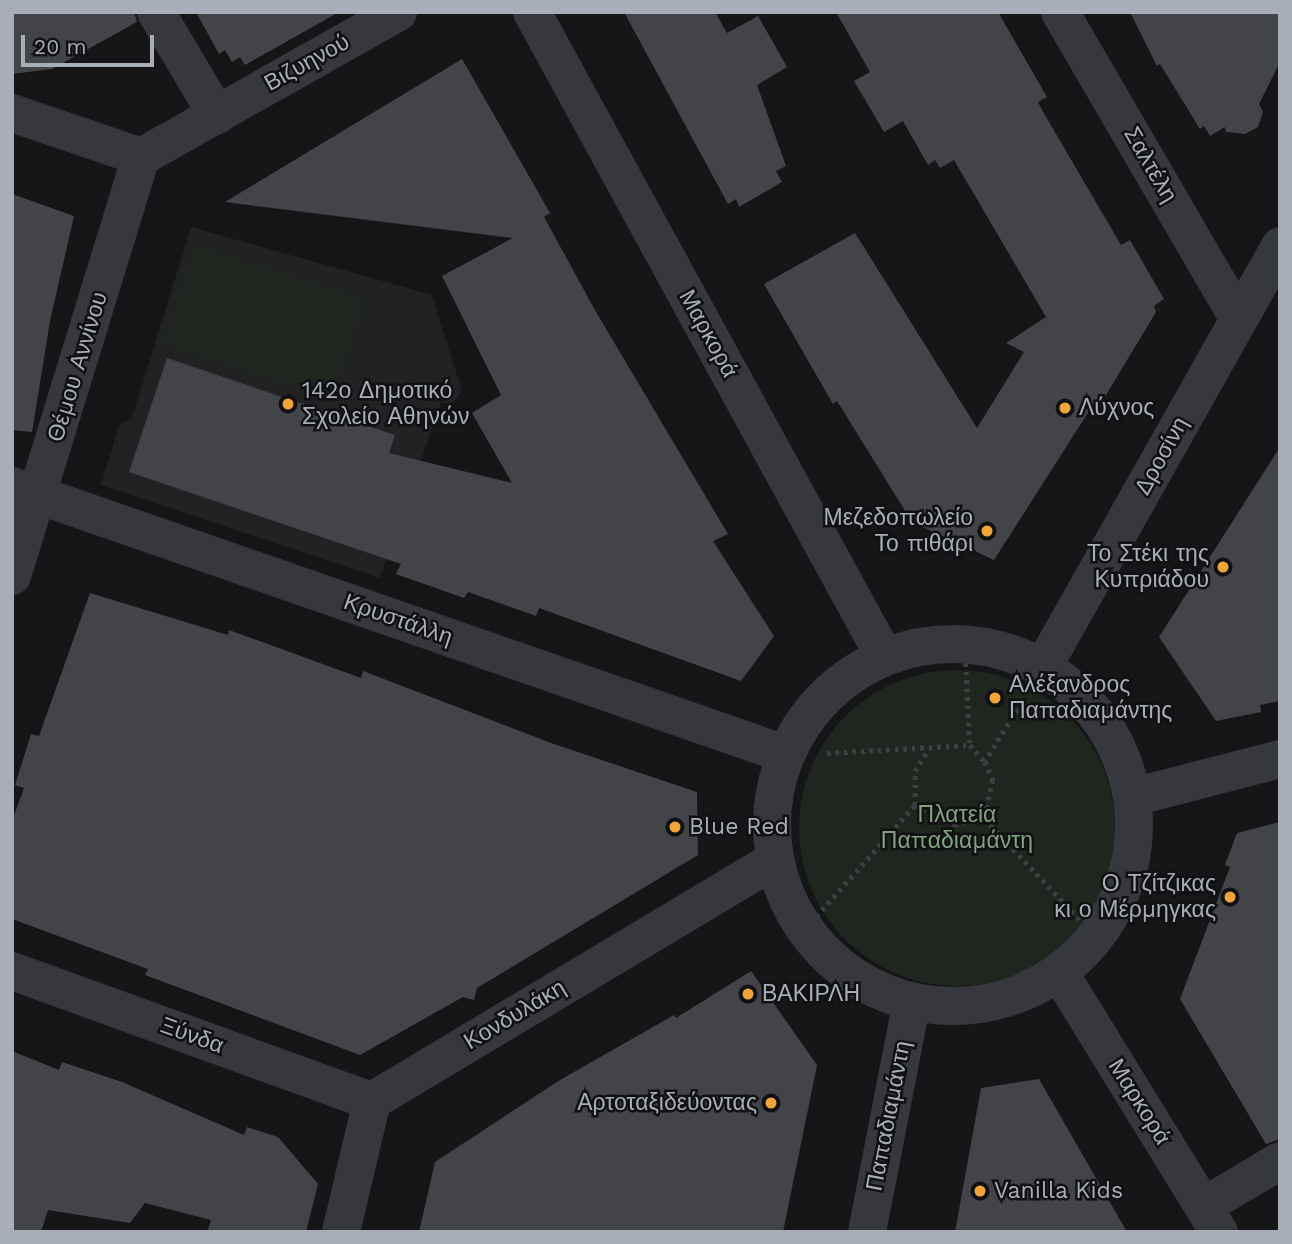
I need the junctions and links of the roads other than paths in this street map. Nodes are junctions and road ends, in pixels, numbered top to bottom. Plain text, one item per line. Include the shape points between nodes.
1 (156, 12) edge
2 (398, 12) edge
3 (532, 12) edge
4 (1060, 12) edge
5 (12, 113) edge
6 (217, 114) junction
7 (141, 157) junction
8 (1280, 246) edge
9 (1239, 319) junction
10 (26, 491) edge
11 (12, 576) edge
12 (884, 656) junction
13 (1044, 667) junction
14 (785, 754) junction
15 (1280, 759) edge
16 (1133, 797) junction
17 (774, 860) junction
18 (12, 971) edge
19 (1059, 971) junction
20 (912, 1001) junction
21 (372, 1101) junction
22 (1280, 1161) edge
23 (1212, 1219) edge
24 (341, 1232) edge
25 (867, 1232) edge

1 - 6 street
2 - 6 street, Βιζυηνού
3 - 12 street, Μαρκορά
4 - 9 street, Σαλτέλη
5 - 7 street
6 - 7 street, Βιζυηνού
7 - 10 street, Θέμου Αννίνου
8 - 9 street, Δροσίνη
9 - 13 street, Δροσίνη
10 - 11 street, Θέμου Αννίνου
10 - 14 street, Κρυστάλλη
12 - 13 street via 938,644 993,647
12 - 14 street via 843,679 809,713
13 - 16 street via 1076,691 1103,722 1122,757
14 - 17 street via 774,789
15 - 16 street
16 - 19 street via 1133,846 1121,895 1096,937
17 - 20 street via 792,909 822,951 863,983
17 - 21 street, Κονδυλάκη
18 - 21 street, Ξύνδα
19 - 20 street via 1026,991 989,1003 950,1007
19 - 23 street, Μαρκορά
20 - 25 street, Παπαδιαμάντη
21 - 24 street
22 - 23 street

